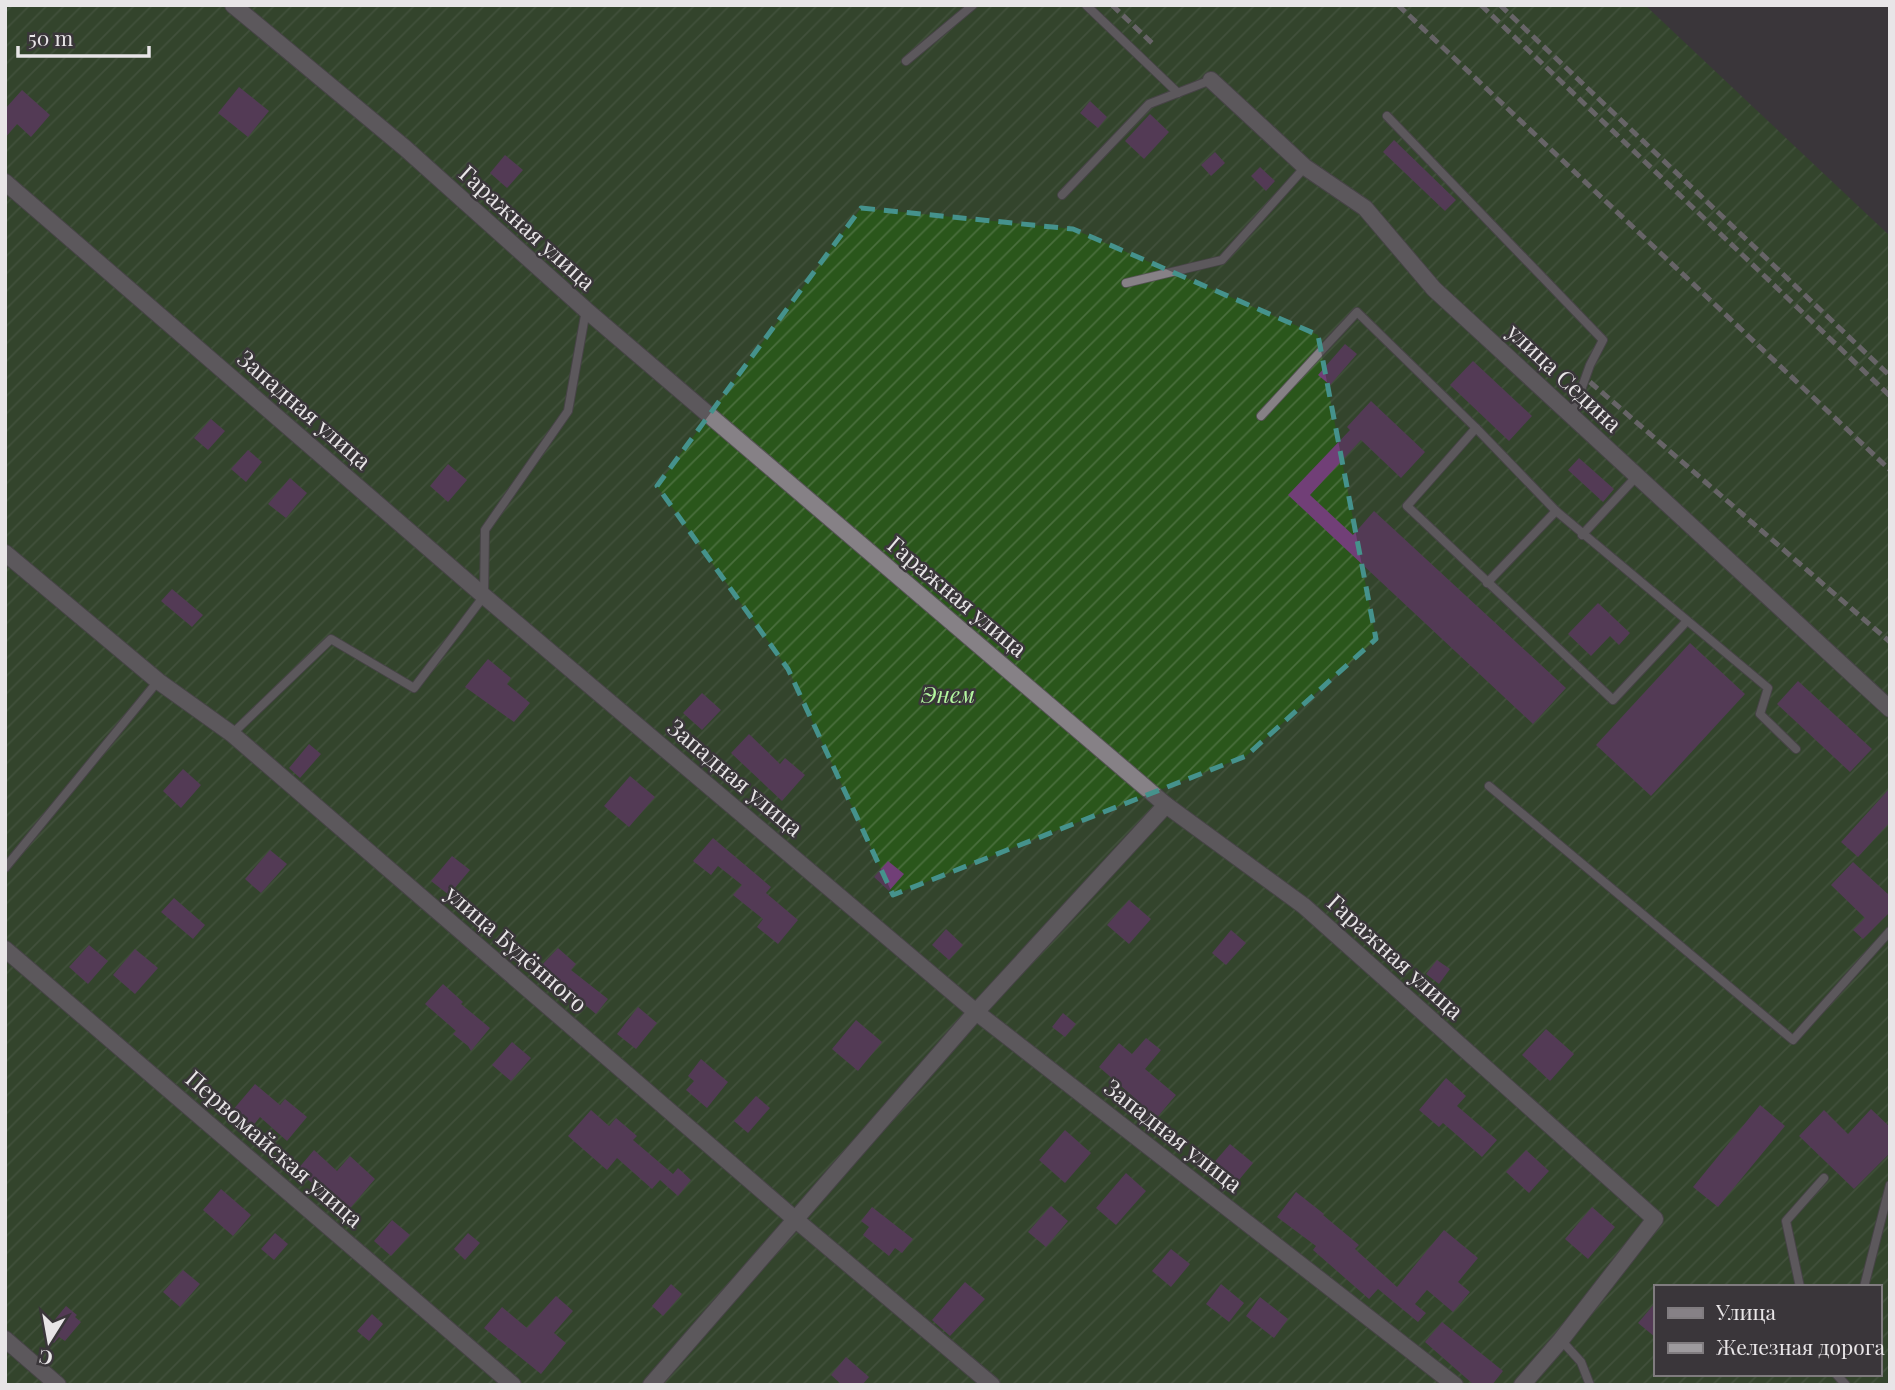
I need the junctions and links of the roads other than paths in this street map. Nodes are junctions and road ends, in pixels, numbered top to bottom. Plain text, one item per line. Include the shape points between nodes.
1 (233, 5) edge
2 (973, 5) edge
3 (1086, 5) edge
4 (906, 61) dead end
5 (1211, 80) joint
6 (1178, 93) junction
7 (1387, 116) dead end
8 (1305, 167) junction
9 (5, 182) edge
10 (1062, 195) dead end
11 (1126, 283) dead end
12 (586, 310) junction
13 (1261, 416) dead end
14 (1572, 416) junction
15 (1476, 428) junction
16 (1637, 476) junction
17 (1556, 512) junction
18 (1582, 535) junction
19 (5, 553) edge
20 (1487, 583) junction
21 (484, 596) junction
22 (1686, 622) junction
23 (158, 681) junction
24 (1890, 709) edge
25 (232, 734) junction
26 (1796, 749) dead end
27 (1489, 786) dead end
28 (1166, 805) junction
29 (5, 868) edge
30 (1890, 931) edge
31 (5, 948) edge
32 (976, 1012) junction
33 (1825, 1178) dead end
34 (1890, 1185) edge
35 (796, 1220) junction
36 (1800, 1285) edge
37 (1865, 1285) edge
38 (5, 1339) edge
39 (1561, 1340) junction
40 (58, 1385) edge
41 (513, 1385) edge
42 (651, 1385) edge
43 (992, 1385) edge
44 (1455, 1385) edge
45 (1522, 1385) edge
46 (1590, 1385) edge

1 - 12 street, Гаражная улица via 405,148
2 - 4 lane
3 - 6 lane
5 - 6 lane
5 - 8 street, улица Седина
6 - 10 lane via 1149,104
7 - 14 lane via 1603,340
8 - 11 lane via 1222,260
8 - 14 street, улица Седина via 1365,208 1434,289
9 - 21 street, Западная улица
12 - 21 lane via 568,411 485,530
12 - 28 street, Гаражная улица
13 - 15 lane via 1357,312
14 - 16 street, улица Седина
15 - 17 lane
15 - 20 lane via 1407,506
16 - 18 lane
16 - 24 street, улица Седина
17 - 18 lane
17 - 20 lane
18 - 22 lane
19 - 23 street, улица Будённого
20 - 22 lane via 1613,700
21 - 25 lane via 414,688 331,639
21 - 32 street, Западная улица
22 - 26 lane via 1768,688 1760,714
23 - 25 street, улица Будённого
23 - 29 lane
25 - 35 street, улица Будённого
27 - 30 lane via 1793,1040
28 - 32 street
28 - 39 street, Гаражная улица via 1304,906 1655,1219
31 - 41 street, Первомайская улица
32 - 35 street
32 - 44 street, Западная улица
33 - 36 lane via 1786,1221
34 - 37 lane
35 - 42 street
35 - 43 street, улица Будённого
38 - 40 street
39 - 45 street
39 - 46 lane via 1581,1362

